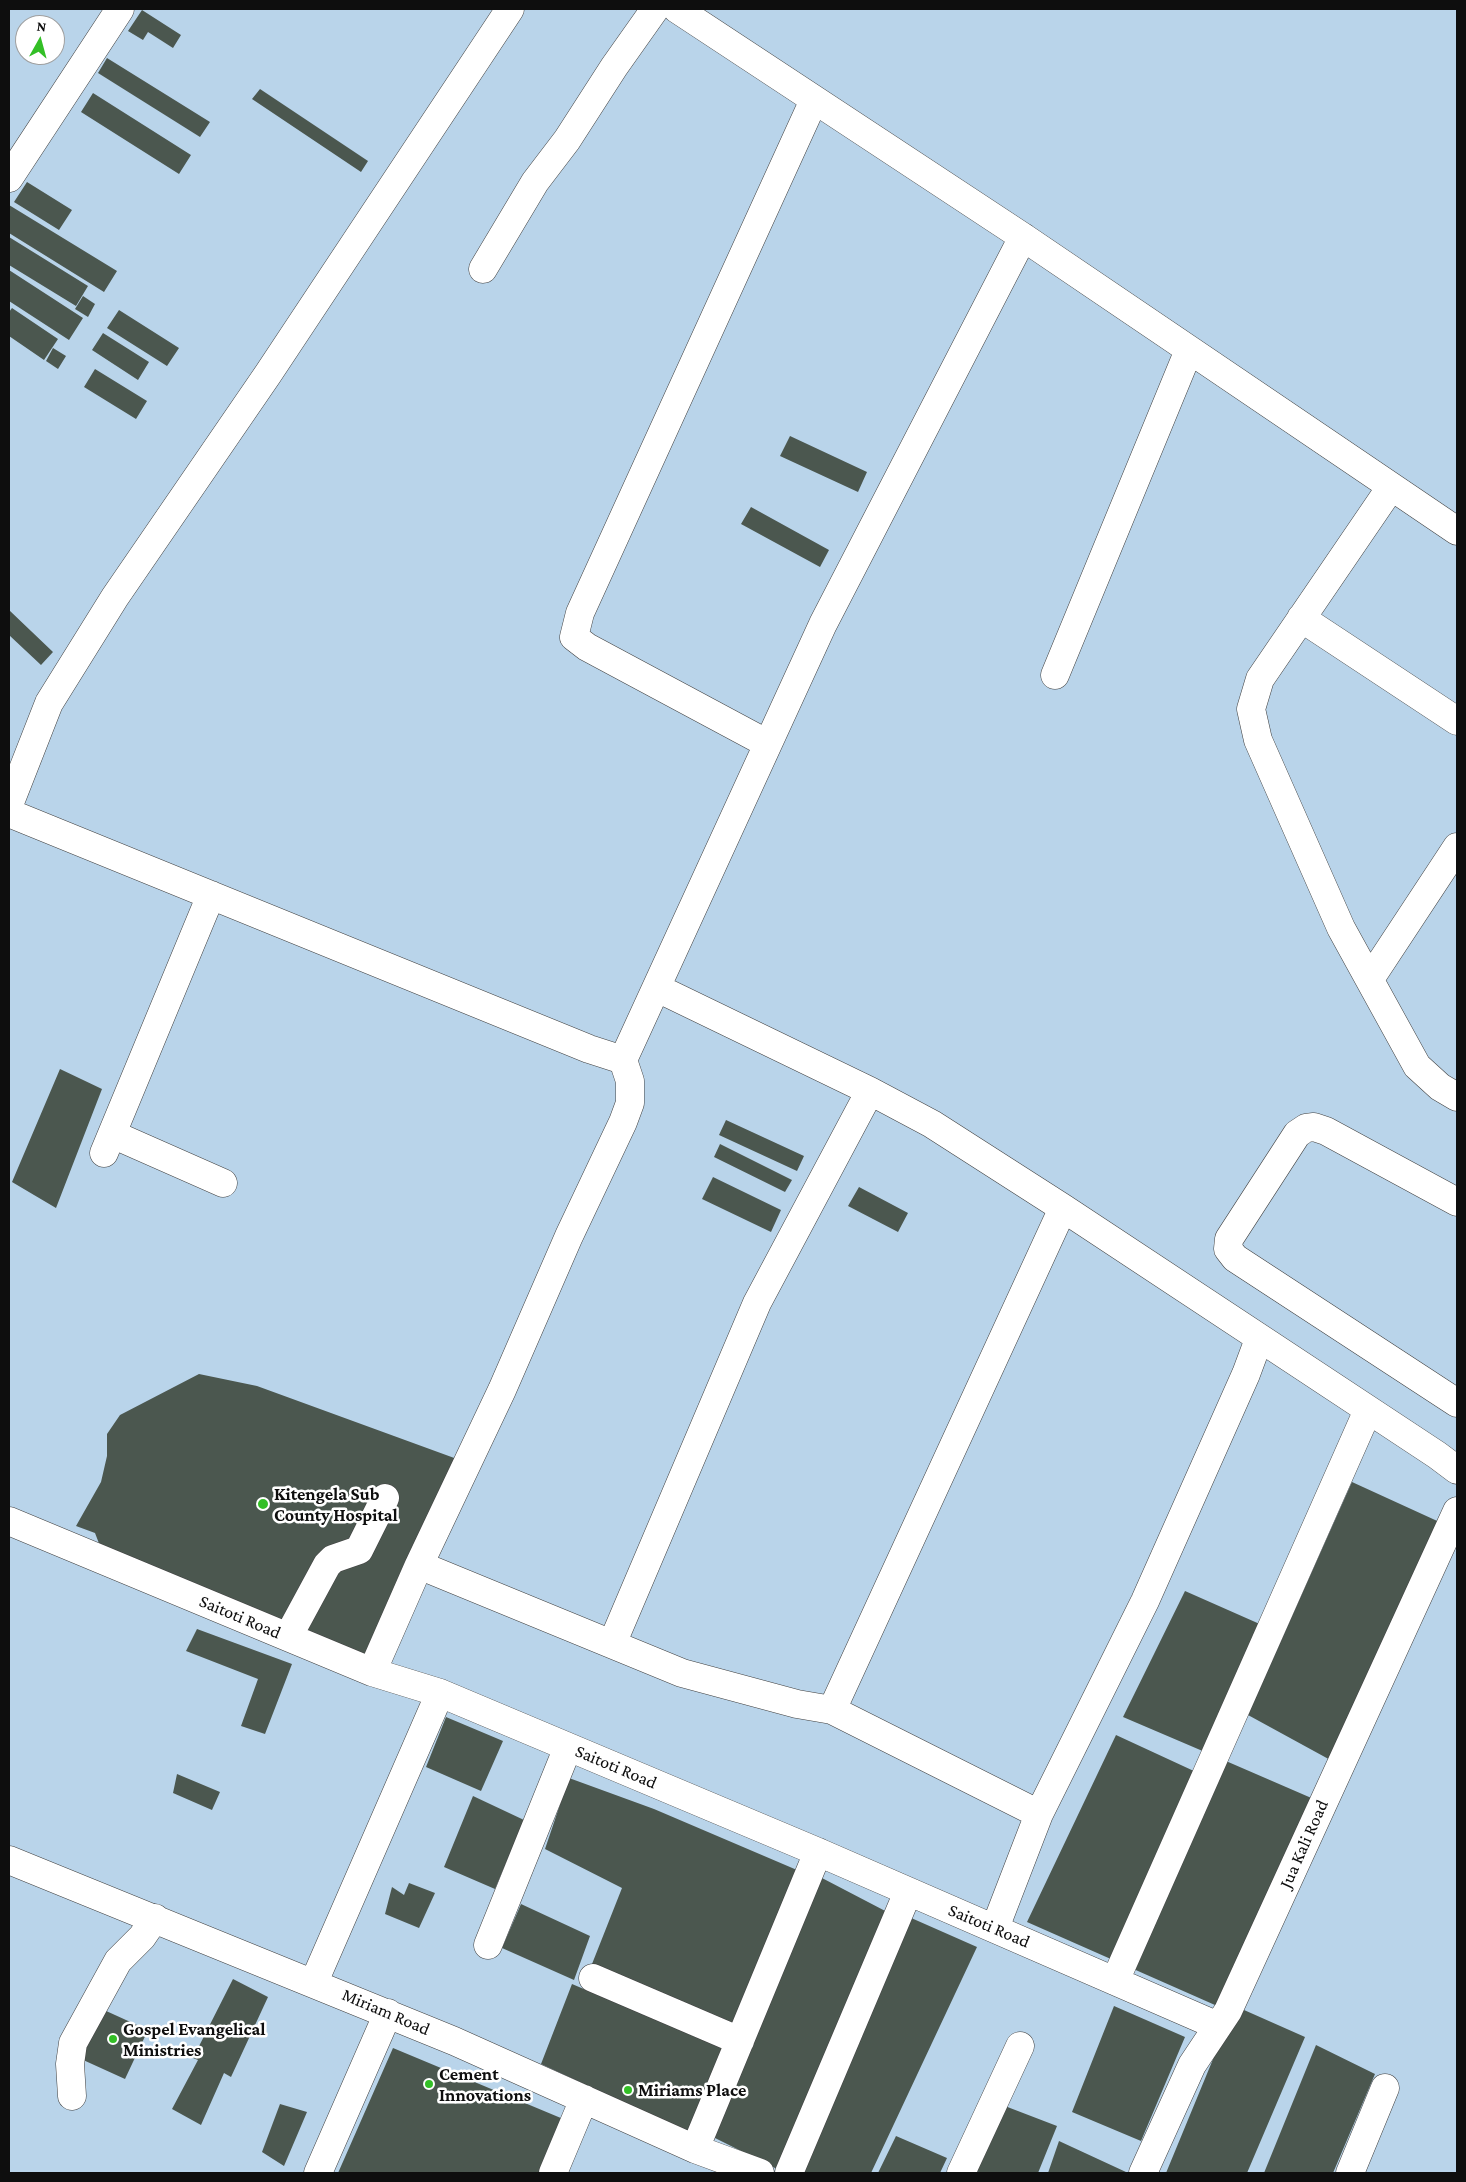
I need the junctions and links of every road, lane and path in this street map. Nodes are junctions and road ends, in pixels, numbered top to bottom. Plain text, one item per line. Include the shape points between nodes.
1 (120, 9) edge
2 (510, 9) edge
3 (655, 9) edge
4 (677, 9) edge
5 (814, 100) junction
6 (9, 178) edge
7 (1023, 237) junction
8 (483, 269) dead end
9 (1189, 350) junction
10 (1391, 487) junction
11 (1457, 531) edge
12 (1301, 618) junction
13 (1055, 675) dead end
14 (1457, 721) edge
15 (768, 744) junction
16 (9, 805) edge
17 (9, 813) edge
18 (1457, 847) edge
19 (211, 895) junction
20 (1370, 980) junction
21 (657, 988) junction
22 (623, 1060) junction
23 (870, 1091) junction
24 (1457, 1097) edge
25 (223, 1183) dead end
26 (1457, 1202) edge
27 (1062, 1208) junction
28 (1259, 1339) junction
29 (1457, 1403) edge
30 (1368, 1410) junction
31 (1457, 1470) edge
32 (385, 1498) dead end
33 (1457, 1511) edge
34 (9, 1521) edge
35 (418, 1565) junction
36 (288, 1637) junction
37 (612, 1644) junction
38 (372, 1672) junction
39 (440, 1693) junction
40 (832, 1710) junction
41 (568, 1747) junction
42 (1039, 1814) junction
43 (818, 1852) junction
44 (9, 1860) edge
45 (908, 1892) junction
46 (154, 1918) junction
47 (995, 1928) junction
48 (488, 1945) dead end
49 (593, 1978) dead end
50 (1115, 1980) junction
51 (314, 1982) junction
52 (388, 2013) junction
53 (1218, 2026) junction
54 (740, 2042) junction
55 (1020, 2046) dead end
56 (1385, 2088) dead end
57 (72, 2096) dead end
58 (584, 2099) junction
59 (695, 2149) junction
60 (318, 2173) edge
61 (553, 2173) edge
62 (760, 2173) edge
63 (789, 2173) edge
64 (961, 2173) edge
65 (1143, 2173) edge
66 (1350, 2173) edge

1 - 6 street
2 - 16 street via 104,614 49,703
3 - 8 street via 568,140 535,182
4 - 5 street
5 - 7 street
5 - 15 street via 580,613 574,637
7 - 9 street
7 - 15 street via 823,624
9 - 10 street
9 - 13 street
10 - 11 street
10 - 12 street
12 - 14 street
12 - 20 street via 1260,679 1251,709 1258,740 1341,928
15 - 21 street
17 - 19 street
18 - 20 street
19 - 22 street
19 - 25 street via 108,1144
20 - 24 street via 1417,1066 1440,1087
21 - 22 street
21 - 23 street
22 - 35 street via 630,1081 630,1103 623,1122 502,1390
23 - 27 street via 932,1124
23 - 37 street via 757,1303
26 - 29 street via 1326,1132 1306,1128 1297,1134 1229,1239 1228,1249 1235,1258
27 - 28 street
27 - 40 street
28 - 30 street
28 - 42 street via 1145,1601
30 - 31 street
30 - 50 street
32 - 36 street via 359,1550 333,1559 327,1565
33 - 53 street, Jua Kali Road via 1234,1998
34 - 36 street, Saitoti Road
35 - 37 street
35 - 38 street
36 - 38 street, Saitoti Road
37 - 40 street via 682,1673 797,1704
38 - 39 street, Saitoti Road
39 - 41 street, Saitoti Road
39 - 51 street
40 - 42 street
41 - 43 street, Saitoti Road
41 - 48 street
42 - 47 street
43 - 45 street, Saitoti Road
43 - 54 street
44 - 46 street, Miriam Road
45 - 47 street, Saitoti Road
45 - 63 street
46 - 51 street, Miriam Road
46 - 57 street via 142,1937 118,1961 73,2043 70,2064
47 - 50 street, Saitoti Road
49 - 54 street
50 - 53 street, Saitoti Road
51 - 52 street, Miriam Road
52 - 58 street, Miriam Road
52 - 60 street
53 - 65 street, Jua Kali Road via 1192,2065
54 - 59 street
55 - 64 street
56 - 66 street
58 - 59 street, Miriam Road
58 - 61 street
59 - 62 street, Miriam Road

